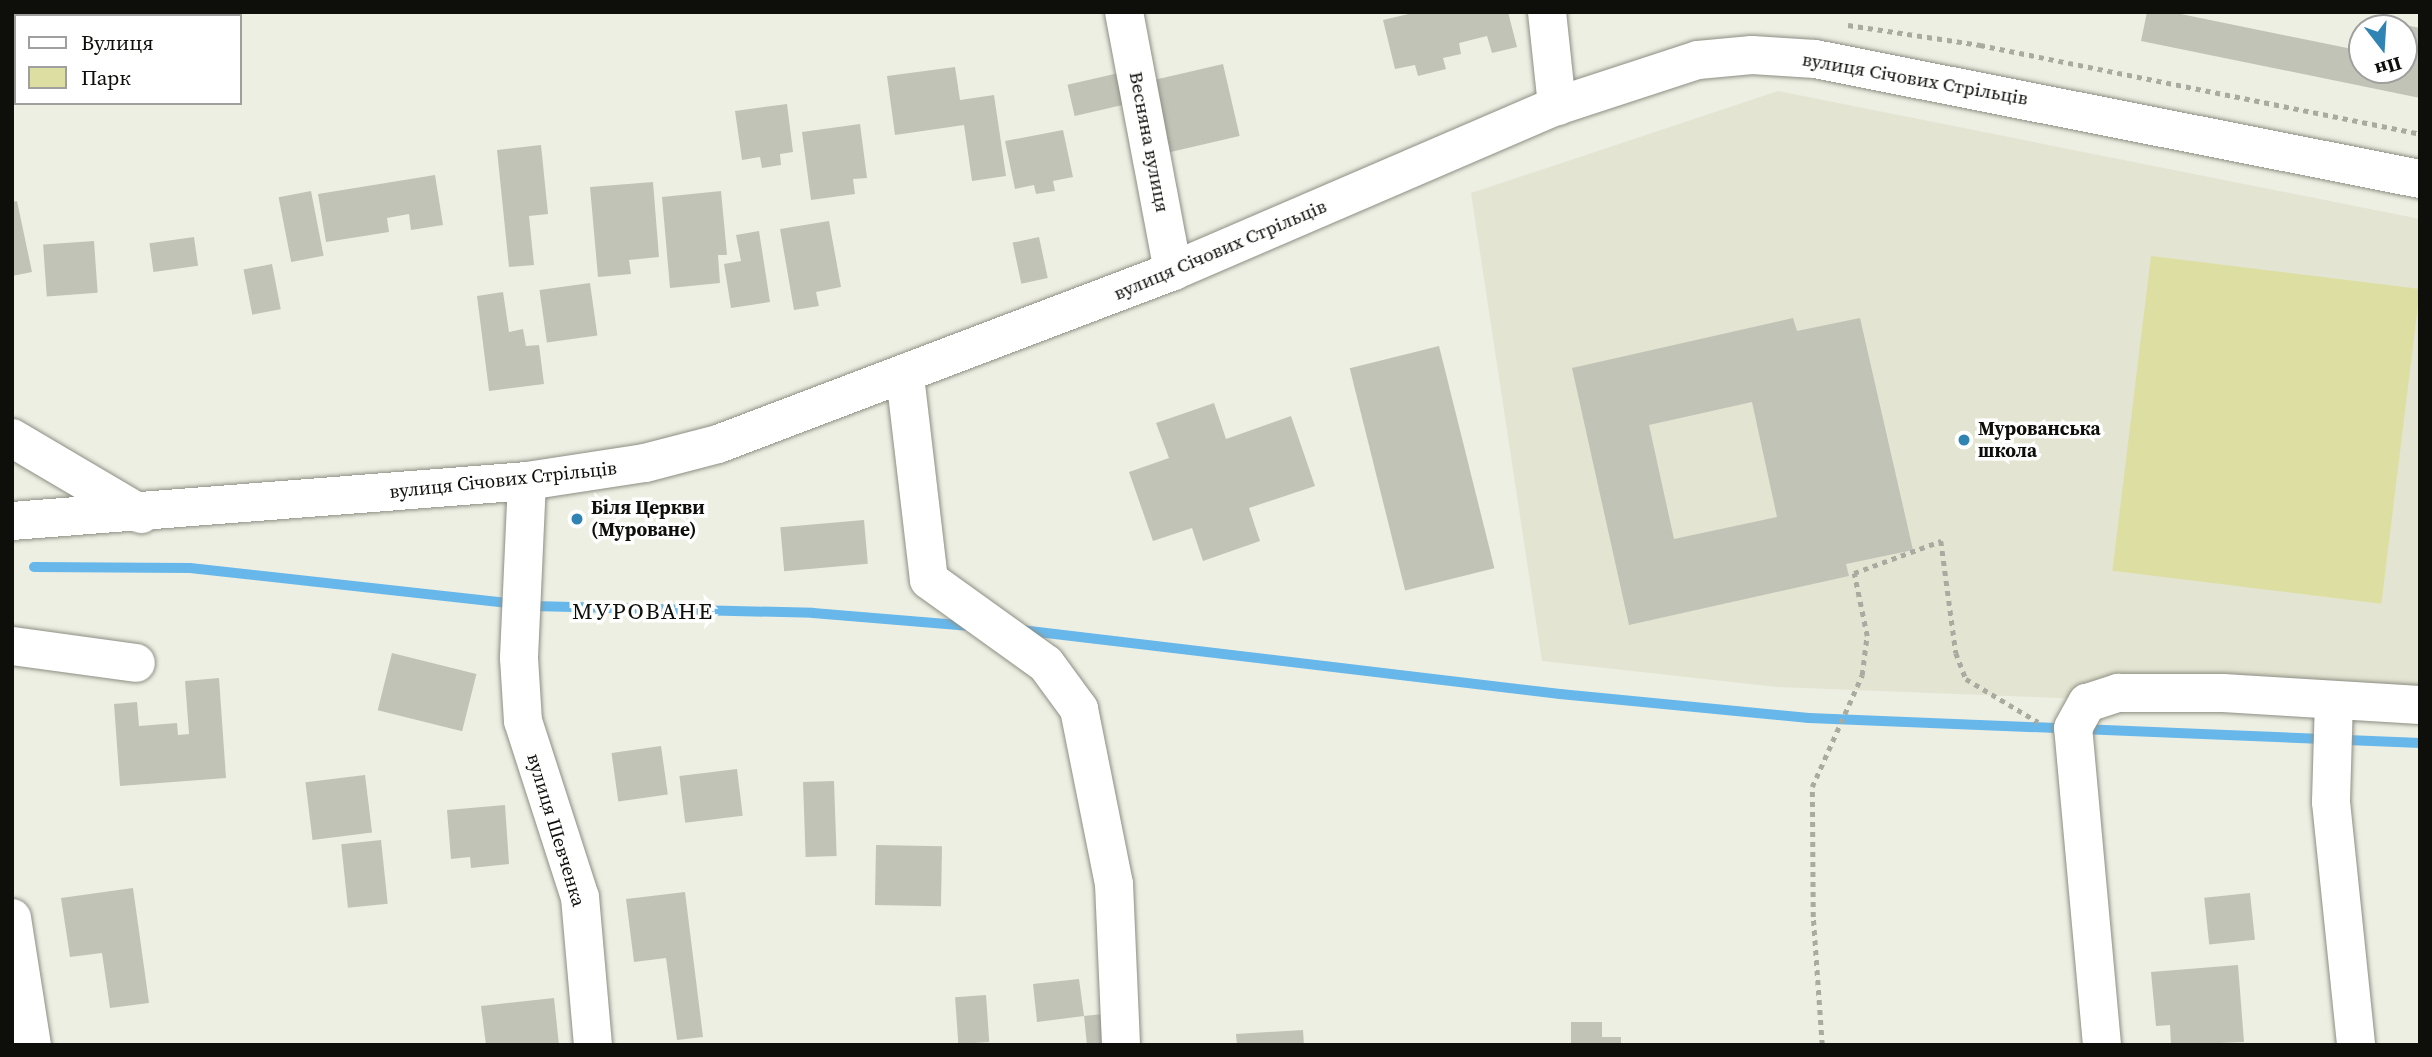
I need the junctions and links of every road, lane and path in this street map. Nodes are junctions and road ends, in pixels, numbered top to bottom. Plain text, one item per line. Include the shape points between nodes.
1 (1124, 12) edge
2 (1547, 12) edge
3 (1557, 106) junction
4 (2420, 179) edge
5 (1173, 271) junction
6 (905, 376) junction
7 (12, 438) edge
8 (527, 481) junction
9 (141, 514) junction
10 (12, 522) edge
11 (12, 646) edge
12 (135, 663) dead end
13 (2420, 705) edge
14 (2334, 707) junction
15 (2074, 741) junction
16 (12, 918) edge
17 (33, 1045) edge
18 (593, 1045) edge
19 (1121, 1045) edge
20 (1822, 1045) edge
21 (2102, 1045) edge
22 (2356, 1045) edge

1 - 5 street, Весняна вулиця
2 - 3 street
3 - 4 street, вулиця Січових Стрільців via 1698,60 1752,55 1815,59
3 - 5 street, вулиця Січових Стрільців
5 - 6 street, вулиця Січових Стрільців
6 - 8 street, вулиця Січових Стрільців via 718,444 645,463
6 - 19 street via 929,580 1046,664 1079,709 1114,884
7 - 9 street
8 - 9 street, вулиця Січових Стрільців
8 - 18 street, вулиця Шевченка via 519,658 523,721 580,897
9 - 10 street, вулиця Січових Стрільців
11 - 12 street
13 - 14 street
14 - 15 street via 2118,693 2087,703
14 - 22 street via 2331,802
15 - 20 path via 1966,679 1956,653 1941,541 1854,573 1867,636 1862,675 1812,787
15 - 21 street
16 - 17 street

